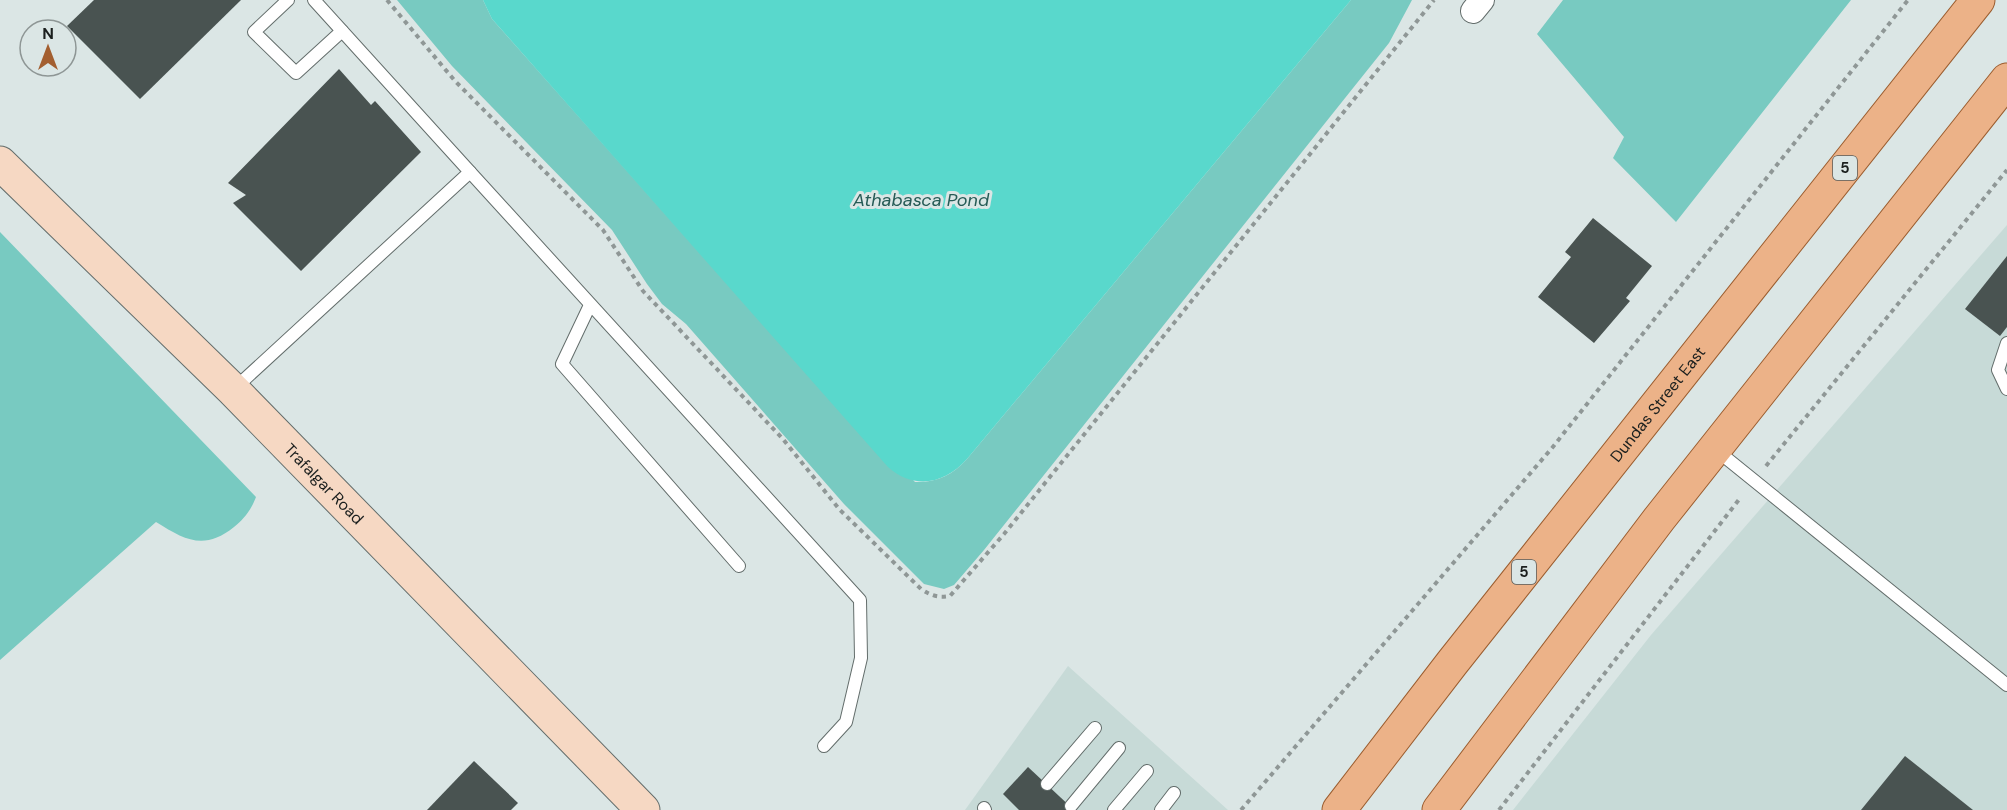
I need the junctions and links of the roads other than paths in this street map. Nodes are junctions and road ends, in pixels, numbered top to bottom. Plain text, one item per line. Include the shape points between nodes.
1 (288, 0) edge
2 (314, 0) edge
3 (1978, 0) edge
4 (342, 31) junction
5 (2007, 80) edge
6 (0, 163) edge
7 (470, 172) junction
8 (590, 305) junction
9 (2007, 343) edge
10 (2007, 389) edge
11 (233, 390) junction
12 (1714, 448) junction
13 (739, 566) dead end
14 (2007, 686) edge
15 (1095, 728) dead end
16 (824, 746) dead end
17 (1119, 748) dead end
18 (1147, 771) dead end
19 (1047, 784) dead end
20 (1174, 794) dead end
21 (1071, 807) dead end
22 (643, 810) edge
23 (1114, 810) edge
24 (1161, 810) edge
25 (1339, 810) edge
26 (1439, 810) edge

1 - 4 lane via 254,32 296,74
2 - 4 lane
3 - 25 main road, Dundas Street East / 5
4 - 7 lane
5 - 12 main road
6 - 11 main road, Trafalgar Road
7 - 8 lane
7 - 11 lane
8 - 13 lane via 562,364
8 - 16 lane via 860,600 861,658 849,711 846,722
9 - 10 lane via 1998,370
11 - 22 main road, Trafalgar Road
12 - 14 lane
12 - 26 main road
15 - 19 lane
17 - 21 lane
18 - 23 lane
20 - 24 lane

